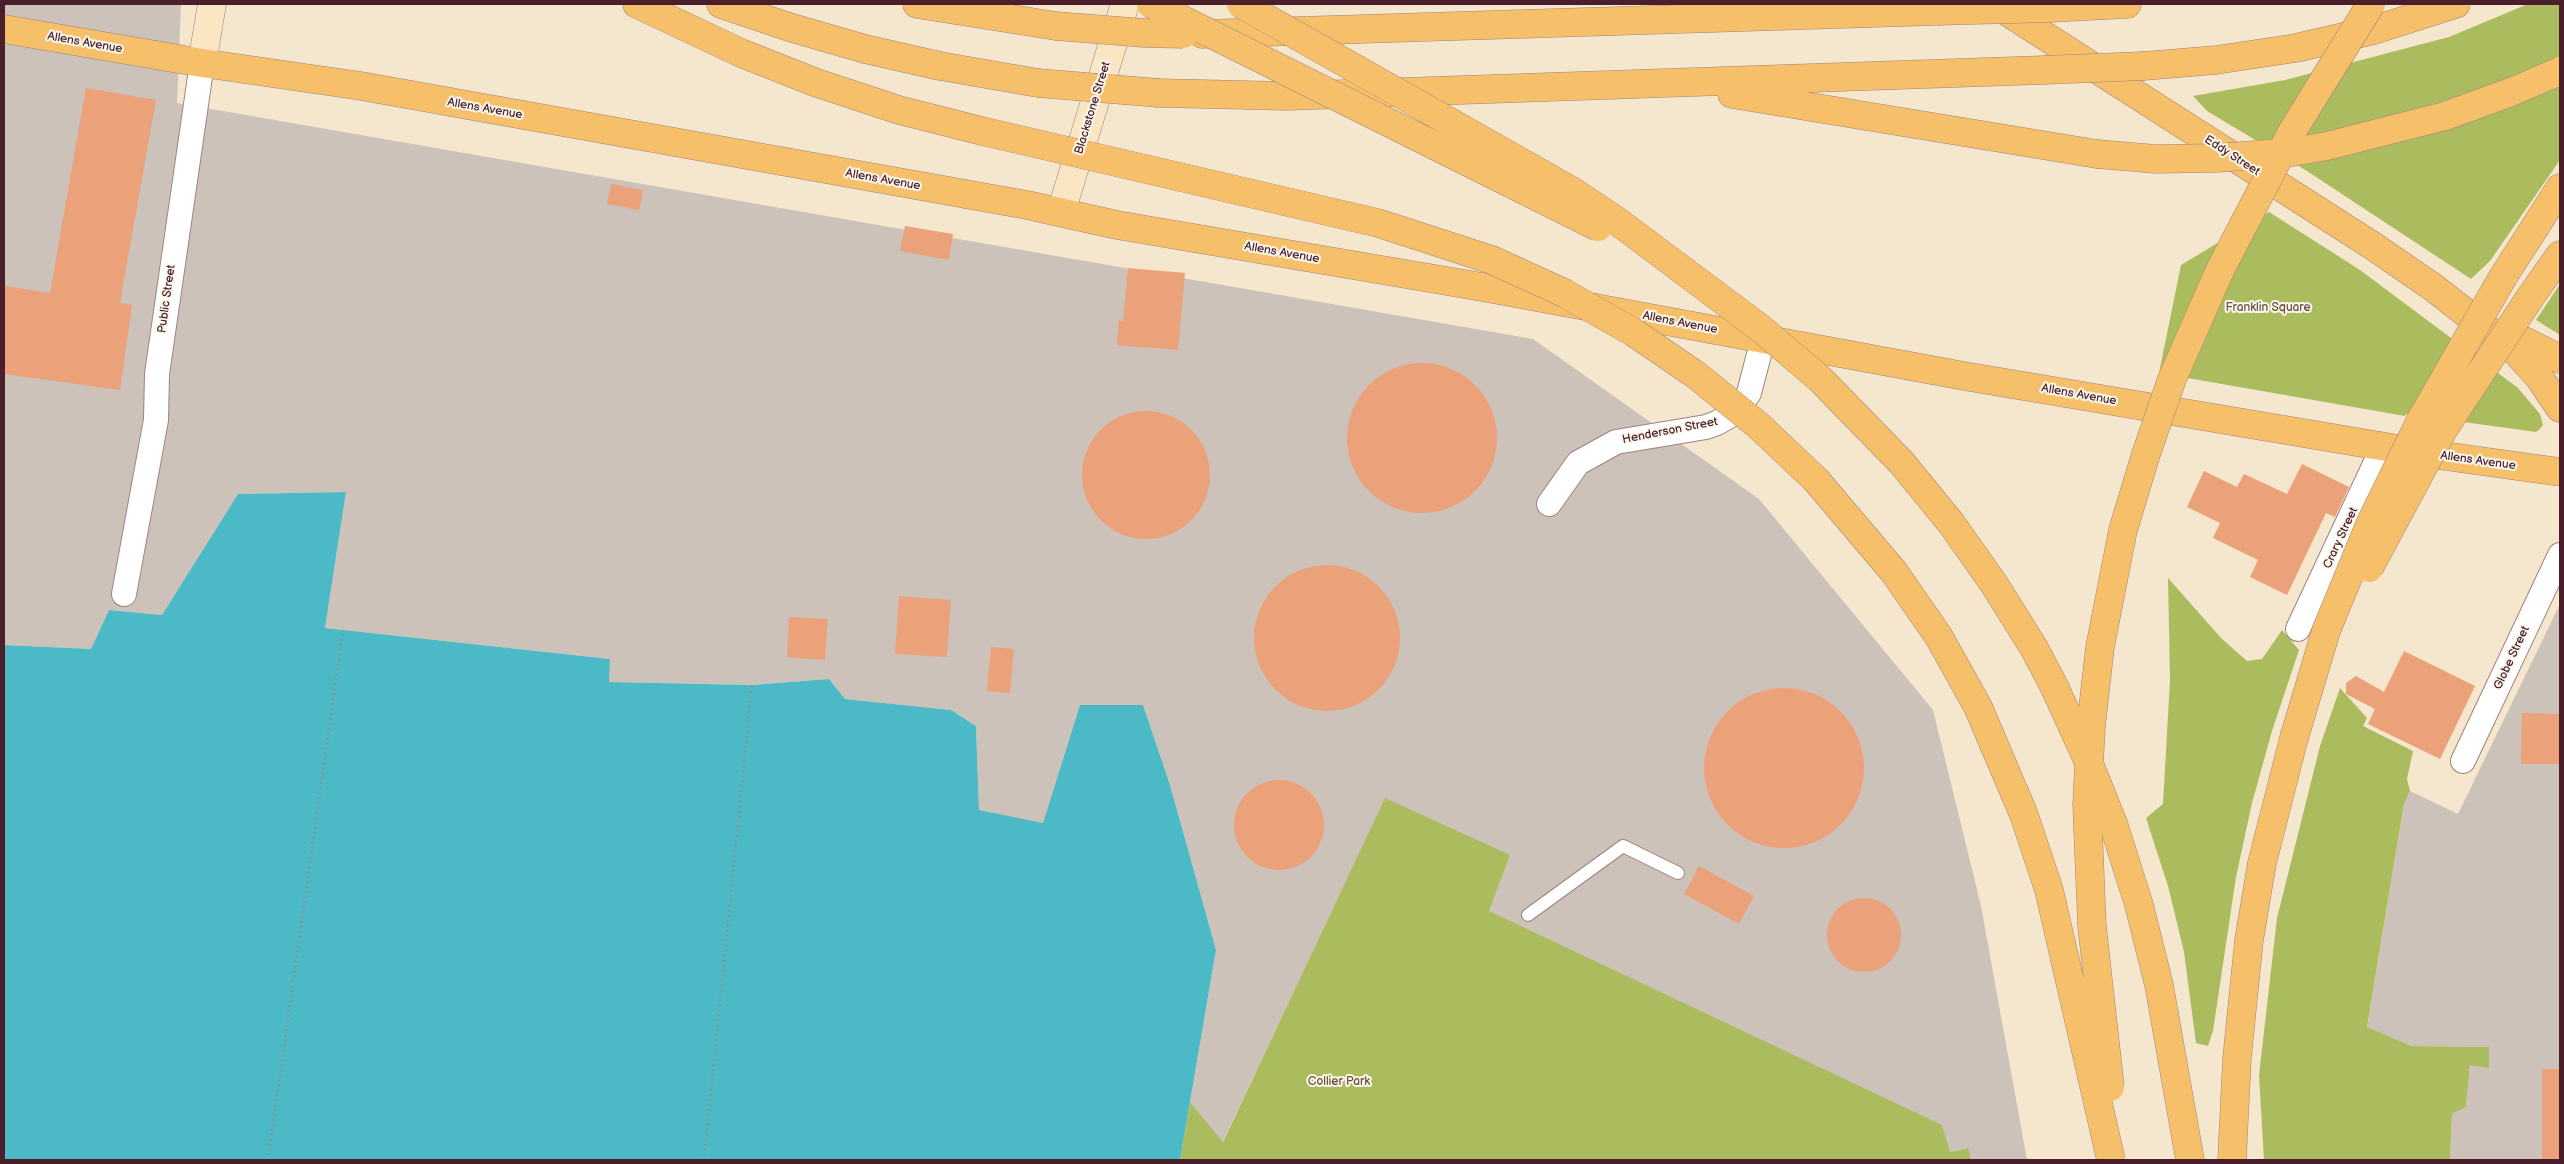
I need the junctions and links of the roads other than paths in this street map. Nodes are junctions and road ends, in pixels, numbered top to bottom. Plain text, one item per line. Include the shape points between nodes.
1 (212, 4) edge
2 (637, 4) edge
3 (721, 4) edge
4 (917, 4) edge
5 (1125, 4) edge
6 (1150, 4) edge
7 (1241, 4) edge
8 (1995, 4) edge
9 (2127, 4) edge
10 (2371, 4) edge
11 (2456, 4) edge
12 (4, 29) edge
13 (202, 63) junction
14 (2560, 71) edge
15 (1674, 84) junction
16 (2560, 188) edge
17 (1061, 212) junction
18 (2560, 255) edge
19 (1696, 280) junction
20 (2466, 312) junction
21 (1762, 339) junction
22 (2560, 359) edge
23 (2560, 408) edge
24 (2383, 447) junction
25 (2560, 472) edge
26 (1549, 504) dead end
27 (2560, 555) edge
28 (124, 594) dead end
29 (2298, 628) dead end
30 (2294, 738) junction
31 (2463, 761) dead end
32 (1678, 873) dead end
33 (1528, 915) dead end
34 (2111, 1160) edge
35 (2118, 1160) edge
36 (2190, 1160) edge
37 (2232, 1160) edge

1 - 13 street, Public Street
2 - 34 main road, bridge via 802,77 899,110 1378,223 1456,247 1528,276 1598,312 1696,375 1759,426 1816,480 1894,572 1939,637 1986,725 2024,815 2049,890
3 - 15 main road, bridge via 865,49 940,66 1038,82 1159,93 1287,96
4 - 9 main road, bridge via 1056,26 1183,34
5 - 17 street, Blackstone Street
6 - 19 main road, bridge via 1608,232
7 - 19 main road, bridge via 1572,191 1659,250
8 - 20 main road, Eddy Street via 2373,246
10 - 35 main road, bridge via 2274,165 2203,306 2156,425 2114,569 2095,688 2087,805 2092,926
11 - 15 main road, bridge via 2374,30 2296,48 2216,60 2144,66
12 - 13 main road, Allens Avenue
13 - 17 main road, Allens Avenue via 361,86
13 - 28 street, Public Street via 156,374 156,420
14 - 15 main road, bridge via 2445,116 2327,146 2217,158 2156,159 2097,154
16 - 30 main road, bridge via 2503,277 2422,418 2366,533 2326,631
17 - 21 main road, Allens Avenue via 1116,225 1490,288
18 - 30 main road, bridge via 2471,385 2410,489 2347,614
19 - 36 main road, bridge via 1791,353 1848,405 1901,462 1951,523 2034,648 2075,731 2114,826 2139,905 2157,977
20 - 22 main road, Eddy Street
20 - 23 main road, Eddy Street via 2528,364
21 - 24 main road, Allens Avenue
21 - 26 street, Henderson Street via 1749,393 1736,412 1706,427 1616,442 1578,463
24 - 25 main road, Allens Avenue
24 - 29 street, Crary Street
27 - 31 street, Globe Street
30 - 37 main road via 2262,863 2249,940 2235,1074
32 - 33 lane via 1623,846

